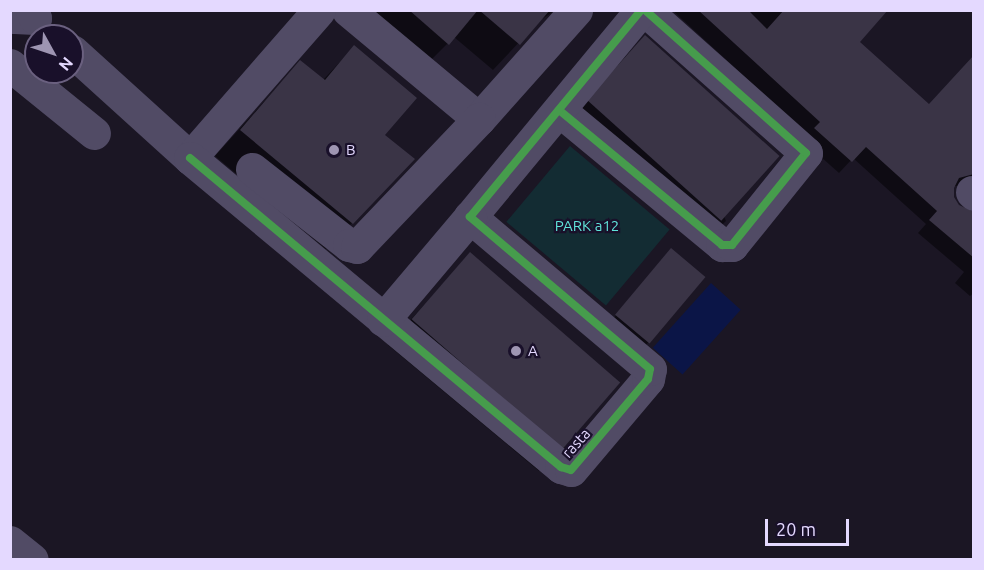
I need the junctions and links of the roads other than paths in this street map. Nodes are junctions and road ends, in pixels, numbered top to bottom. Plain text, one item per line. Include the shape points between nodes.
1 (319, 10) edge
2 (348, 10) edge
3 (576, 10) edge
4 (643, 10) edge
5 (84, 62) edge
6 (10, 65) edge
7 (559, 110) junction
8 (479, 118) junction
9 (94, 133) dead end
10 (190, 158) junction
11 (252, 169) dead end
12 (470, 217) junction
13 (383, 320) junction
14 (10, 542) edge
15 (32, 560) edge

1 - 10 street
2 - 8 street
3 - 8 street
4 - 7 street
4 - 7 street via 806,153 732,246 723,245
5 - 10 street, rasta
6 - 9 street
7 - 12 street
8 - 11 street via 357,247 349,245
10 - 13 street, rasta
12 - 13 street
12 - 13 street, rasta via 650,369 648,379 575,468 561,467
14 - 15 street

